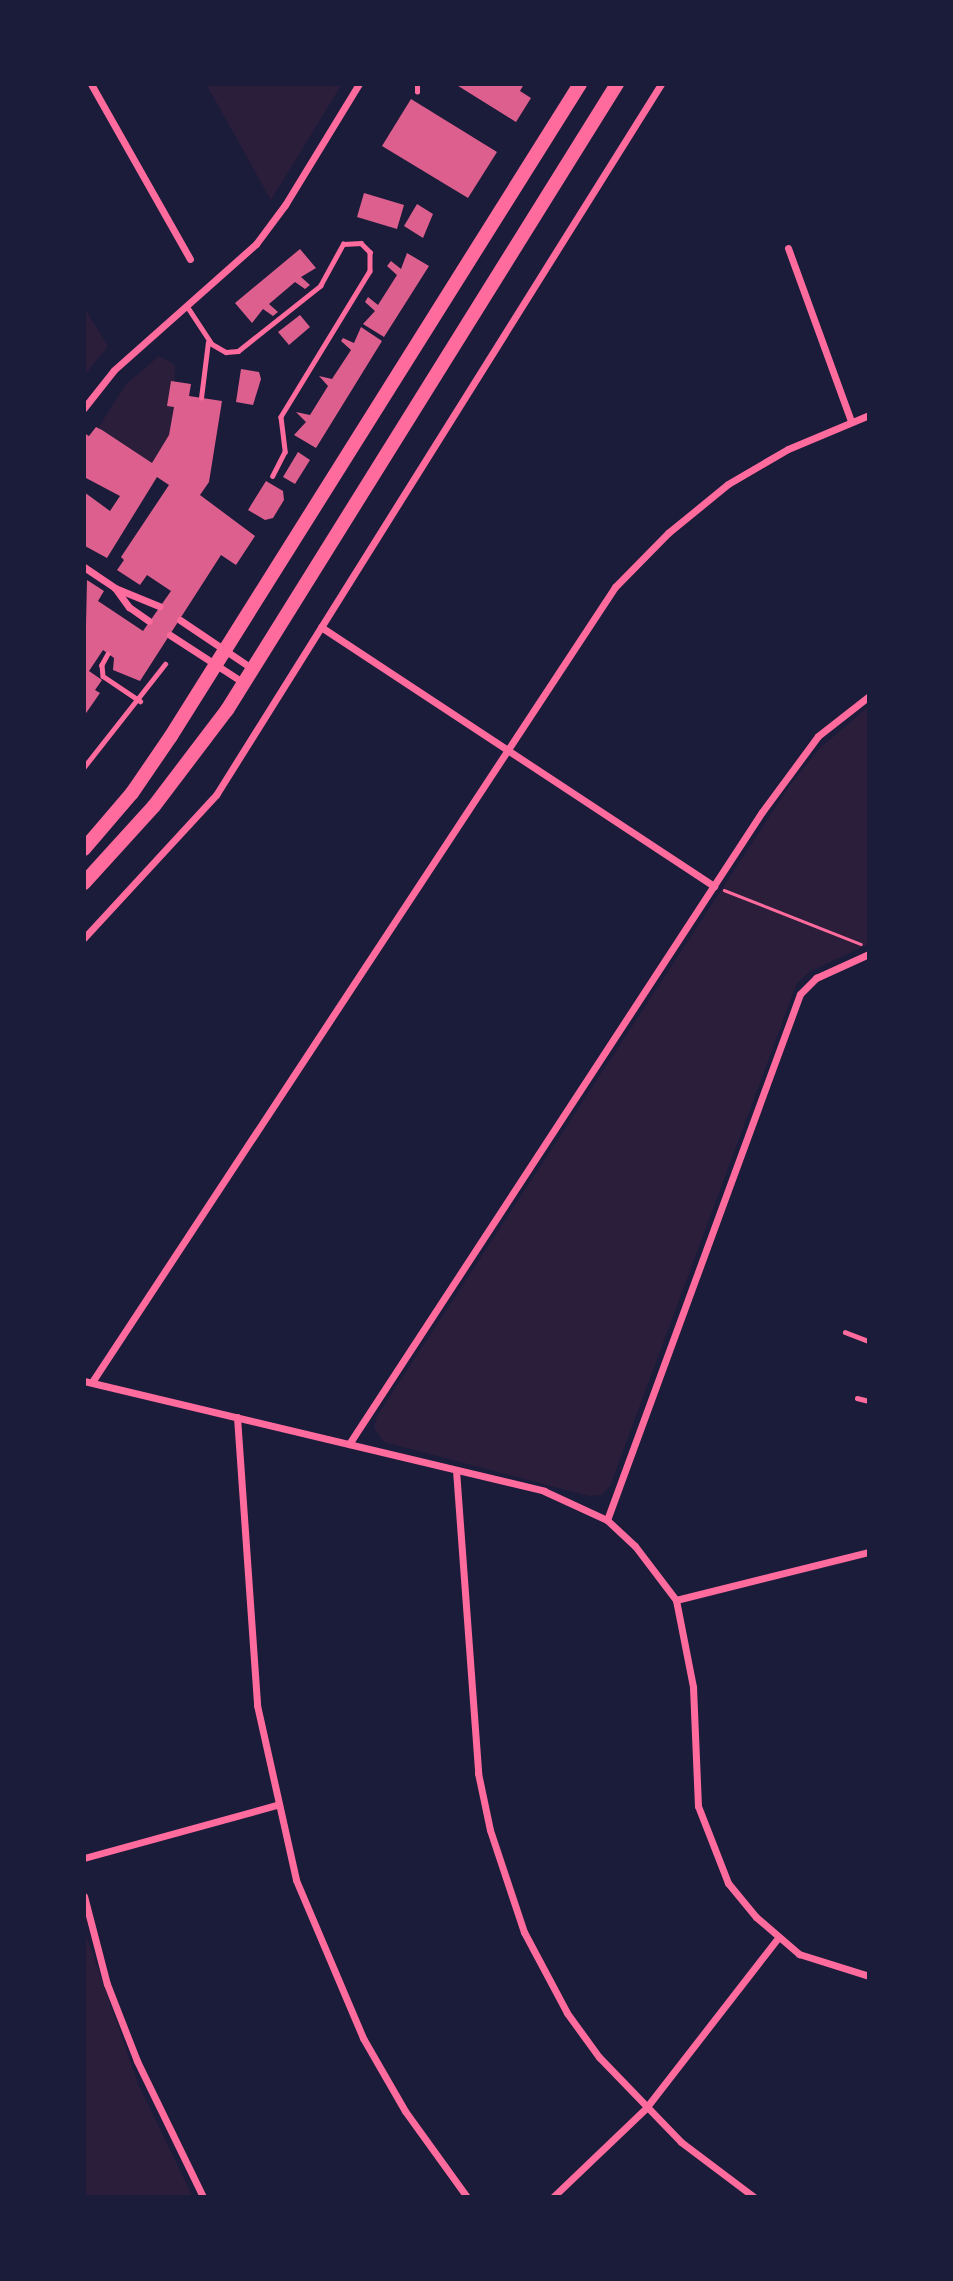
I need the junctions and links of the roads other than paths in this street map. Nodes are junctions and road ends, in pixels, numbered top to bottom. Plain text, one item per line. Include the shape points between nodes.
1 (91, 84) edge
2 (359, 84) edge
3 (417, 84) edge
4 (580, 84) edge
5 (617, 84) edge
6 (661, 84) edge
7 (417, 92) dead end
8 (788, 248) dead end
9 (190, 259) dead end
10 (187, 306) junction
11 (207, 338) junction
12 (201, 398) dead end
13 (84, 408) edge
14 (869, 415) edge
15 (851, 421) junction
16 (273, 477) dead end
17 (84, 567) edge
18 (115, 588) junction
19 (159, 606) dead end
20 (180, 620) dead end
21 (149, 621) dead end
22 (321, 627) junction
23 (170, 635) dead end
24 (225, 651) junction
25 (108, 654) dead end
26 (165, 664) dead end
27 (216, 665) junction
28 (253, 669) junction
29 (244, 683) junction
30 (869, 696) edge
31 (140, 701) junction
32 (505, 749) junction
33 (84, 767) edge
34 (84, 849) edge
35 (84, 883) edge
36 (714, 886) junction
37 (84, 938) edge
38 (869, 954) edge
39 (845, 1332) dead end
40 (869, 1341) edge
41 (88, 1382) edge
42 (857, 1398) dead end
43 (869, 1401) edge
44 (237, 1417) junction
45 (349, 1444) junction
46 (456, 1470) junction
47 (607, 1520) junction
48 (869, 1552) edge
49 (676, 1600) junction
50 (276, 1805) junction
51 (84, 1858) edge
52 (84, 1896) edge
53 (778, 1938) junction
54 (869, 1976) edge
55 (646, 2108) junction
56 (203, 2197) edge
57 (467, 2197) edge
58 (553, 2197) edge
59 (754, 2197) edge

1 - 9 street
2 - 10 street via 272,226
3 - 7 lane
4 - 24 main road
5 - 28 main road
6 - 22 street
8 - 15 street
10 - 11 lane
10 - 13 street via 114,370
11 - 12 lane
11 - 16 lane via 226,352 243,349 320,286 343,244 361,243 370,252 370,271 281,417 285,452
14 - 15 street
15 - 32 street via 728,484 634,566 593,616
17 - 18 street
18 - 19 street
18 - 21 street via 134,616
20 - 24 street
22 - 32 street
22 - 37 street via 216,795
23 - 27 street
24 - 27 main road
24 - 28 street
25 - 31 lane via 103,676
26 - 31 lane
27 - 29 street
27 - 34 main road via 132,793
28 - 29 main road
29 - 35 main road via 189,762
30 - 36 street via 818,736 800,758
31 - 33 lane
32 - 36 street
32 - 41 street
36 - 45 street
38 - 47 street via 816,978 800,994
39 - 40 lane
41 - 44 street
42 - 43 lane
44 - 45 street
44 - 50 street via 251,1658
45 - 46 street
46 - 47 street via 559,1496
46 - 55 street via 472,1720 490,1830 524,1932 550,1983 599,2057
47 - 49 street via 641,1553
48 - 49 street
49 - 53 street via 693,1687 696,1780 705,1832 737,1896
50 - 51 street
50 - 57 street via 311,1924 363,2039 405,2112
52 - 56 street via 107,1984 132,2048 167,2131
53 - 54 street via 812,1961
53 - 55 street
55 - 58 street
55 - 59 street via 703,2160

